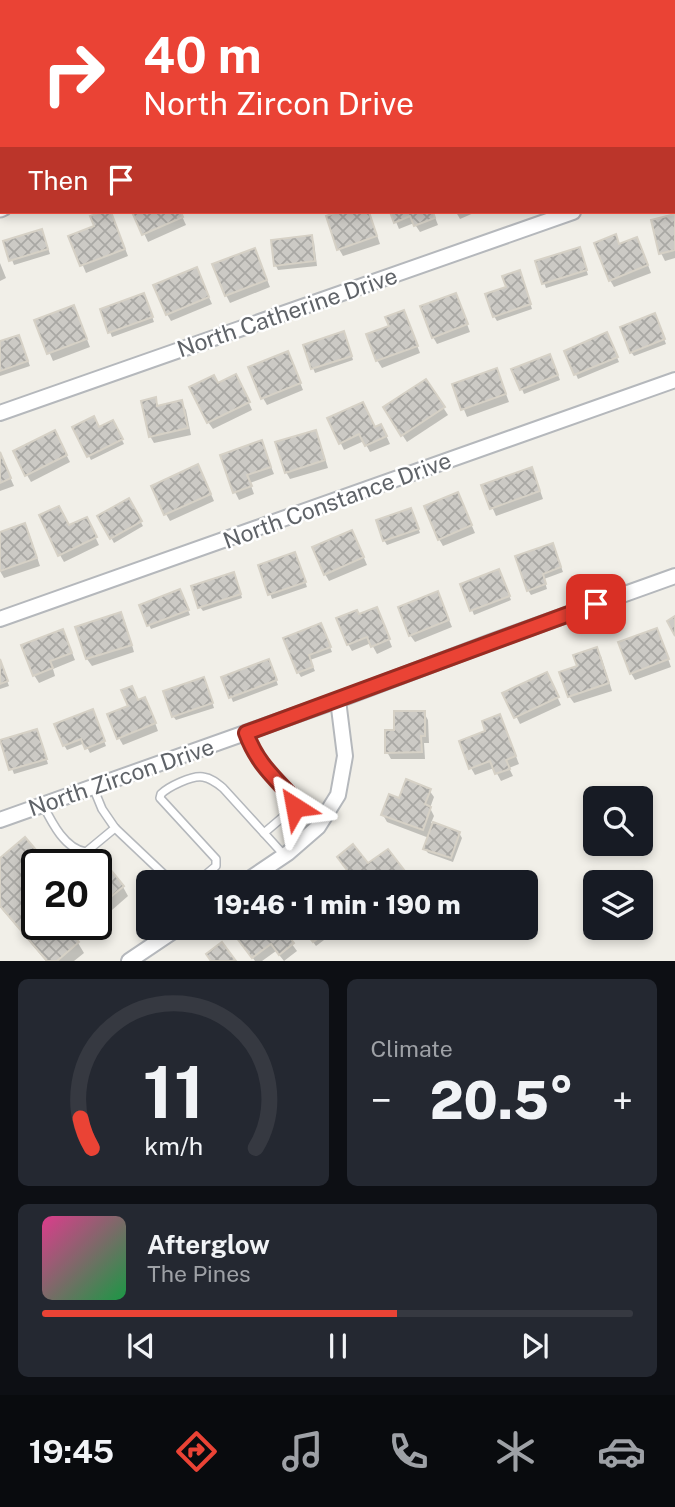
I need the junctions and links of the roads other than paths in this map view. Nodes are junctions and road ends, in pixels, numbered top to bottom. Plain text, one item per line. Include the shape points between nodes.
1 (567, 214) edge
2 (675, 380) edge
3 (0, 413) edge
4 (675, 576) edge
5 (0, 619) edge
6 (338, 700) junction
7 (246, 733) junction
8 (93, 787) junction
9 (43, 805) junction
10 (0, 820) edge
11 (115, 828) junction
12 (264, 833) junction
13 (284, 855) junction
14 (159, 870) edge
15 (211, 870) edge
16 (262, 870) edge
17 (160, 940) edge
18 (129, 961) edge

1 - 3 street, North Catherine Drive
2 - 5 street, North Constance Drive
4 - 6 street, North Zircon Drive
6 - 7 street, North Zircon Drive
6 - 13 street via 345,756 338,795 318,827
7 - 8 street, North Zircon Drive
7 - 12 lane via 259,761 297,805
8 - 9 street, North Zircon Drive
8 - 11 lane
9 - 10 street, North Zircon Drive
9 - 11 lane via 54,827 83,853
11 - 14 lane
12 - 13 lane
12 - 15 lane via 213,780 198,777 168,788 161,794 162,800 216,859
13 - 16 street
17 - 18 street

